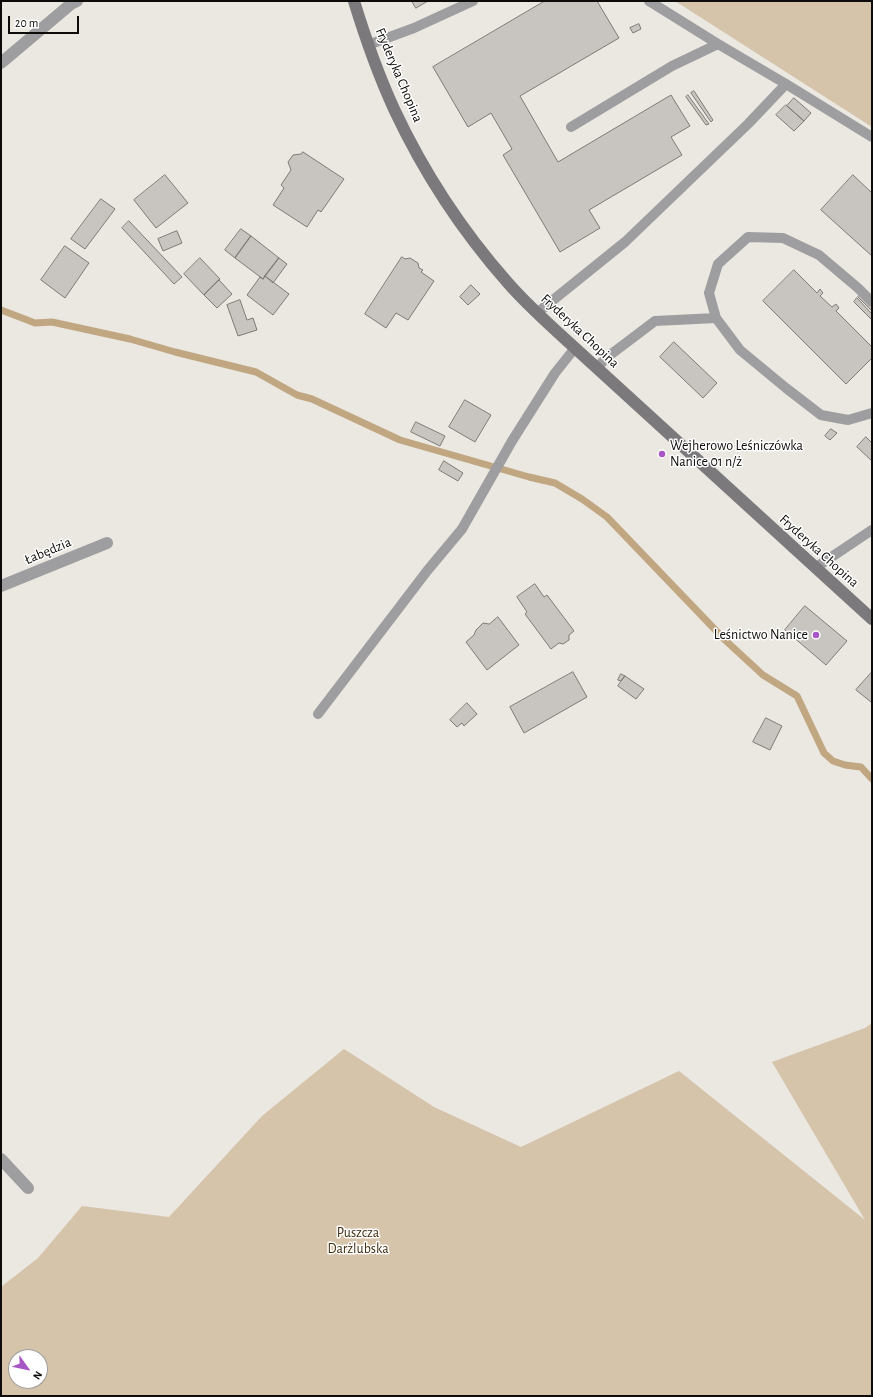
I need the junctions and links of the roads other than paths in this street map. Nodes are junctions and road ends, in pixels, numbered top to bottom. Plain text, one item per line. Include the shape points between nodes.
1 (77, 1) edge
2 (354, 1) edge
3 (473, 1) edge
4 (650, 1) edge
5 (718, 44) junction
6 (368, 45) junction
7 (1, 63) edge
8 (786, 84) junction
9 (570, 127) dead end
10 (872, 137) edge
11 (872, 302) edge
12 (537, 313) junction
13 (716, 318) junction
14 (575, 348) junction
15 (597, 367) junction
16 (872, 413) edge
17 (872, 530) edge
18 (107, 543) dead end
19 (815, 568) junction
20 (1, 586) edge
21 (872, 619) edge
22 (318, 714) dead end
23 (1, 1159) edge
24 (28, 1188) dead end

1 - 7 street
2 - 6 street, Fryderyka Chopina
3 - 6 lane via 414,28
4 - 5 lane
5 - 8 lane
5 - 9 lane via 672,66
6 - 12 street, Fryderyka Chopina via 394,109 431,177 474,242 508,284
8 - 10 lane
8 - 12 lane via 742,130 625,242
11 - 13 lane via 819,255 783,238 748,237 718,264 709,293
12 - 14 street, Fryderyka Chopina
13 - 15 lane via 656,321 610,354
13 - 16 lane via 740,350 821,415 848,420
14 - 15 street, Fryderyka Chopina
14 - 22 lane via 555,372 462,529
15 - 19 street, Fryderyka Chopina
17 - 19 lane
18 - 20 street, Łabędzia
19 - 21 street, Fryderyka Chopina
23 - 24 street

